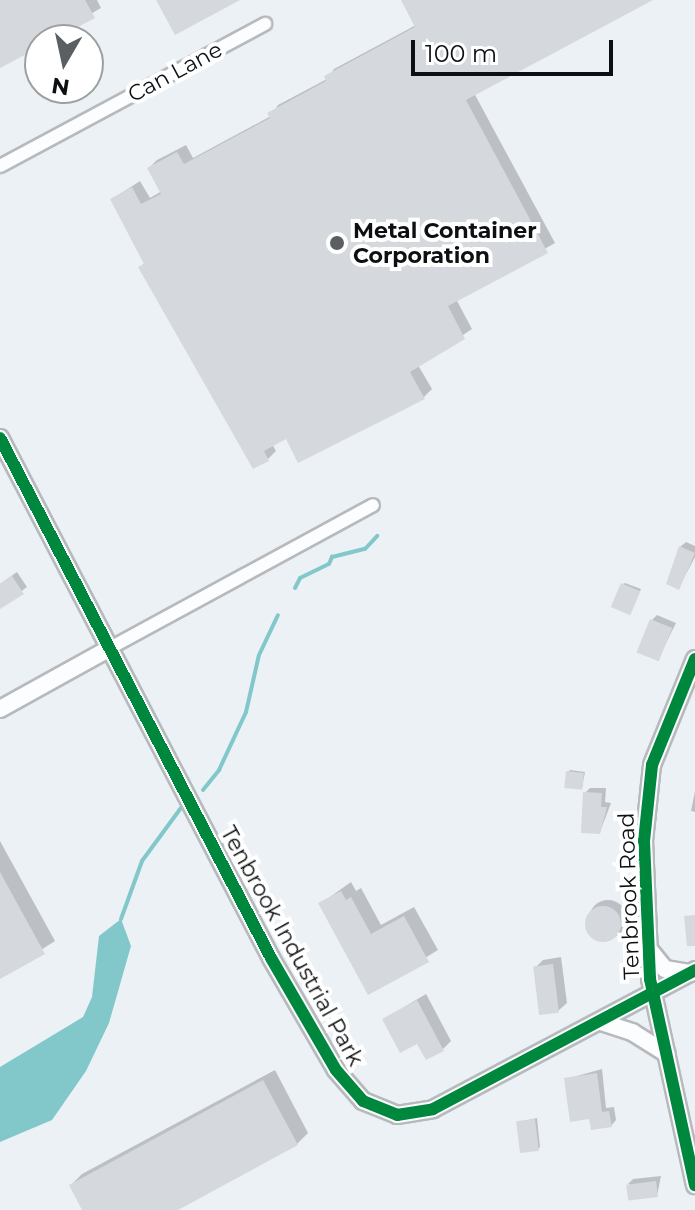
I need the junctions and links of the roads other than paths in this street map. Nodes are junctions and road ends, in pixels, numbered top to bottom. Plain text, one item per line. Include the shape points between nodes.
1 (265, 24) dead end
2 (0, 166) edge
3 (0, 438) edge
4 (373, 505) dead end
5 (110, 648) junction
6 (695, 659) edge
7 (0, 709) edge
8 (648, 948) junction
9 (693, 971) edge
10 (653, 994) junction
11 (601, 1022) junction
12 (667, 1054) junction
13 (695, 1185) edge

1 - 2 street, Can Lane
3 - 5 street, Tenbrook Industrial Park
4 - 5 street
5 - 7 street
5 - 11 street, Tenbrook Industrial Park via 271,958 331,1062 363,1101 397,1115 433,1109
6 - 8 street, Tenbrook Road via 660,739 647,791
8 - 9 street via 665,969
8 - 10 street, Tenbrook Road
9 - 10 street, Tenbrook Industrial Park
10 - 11 street, Tenbrook Industrial Park
10 - 12 street, Tenbrook Road
11 - 12 street via 632,1032
12 - 13 street, Tenbrook Road

